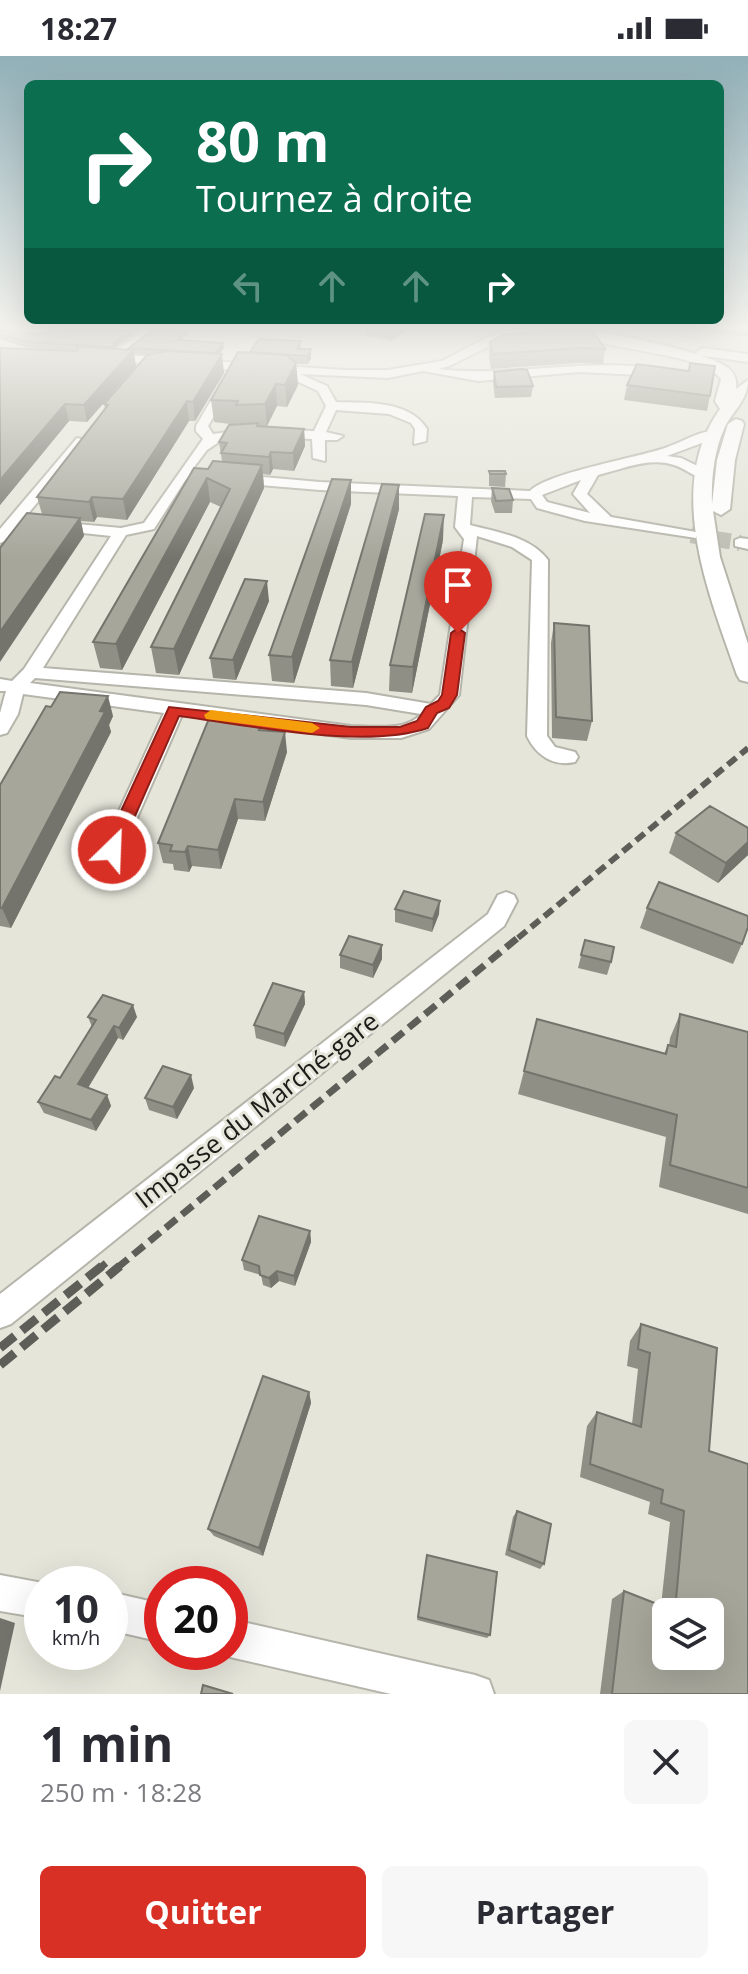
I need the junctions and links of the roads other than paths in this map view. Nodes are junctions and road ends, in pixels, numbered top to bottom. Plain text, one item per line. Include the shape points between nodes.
1 (213, 406) edge
2 (332, 406) edge
3 (336, 406) edge
4 (726, 406) edge
5 (730, 406) edge
6 (746, 406) edge
7 (728, 409) junction
8 (94, 427) edge
9 (713, 434) junction
10 (318, 436) junction
11 (337, 436) dead end
12 (211, 439) junction
13 (419, 441) dead end
14 (320, 458) dead end
15 (651, 458) junction
16 (593, 472) junction
17 (185, 475) junction
18 (705, 475) junction
19 (303, 484) junction
20 (538, 497) junction
21 (461, 506) junction
22 (433, 507) dead end
23 (609, 522) junction
24 (22, 523) edge
25 (121, 532) junction
26 (691, 535) tunnel mouth
27 (0, 538) edge
28 (728, 593) junction
29 (748, 621) edge
30 (31, 672) junction
31 (748, 675) edge
32 (8, 686) edge
33 (431, 710) junction
34 (174, 711) junction
35 (0, 729) edge
36 (568, 757) dead end
37 (112, 850) dead end
38 (506, 901) dead end
39 (0, 1313) edge
40 (0, 1593) edge
41 (24, 1597) edge
42 (248, 1642) edge
43 (475, 1694) edge

1 - 12 street via 202,426
2 - 10 street
3 - 13 street via 403,413 420,424
4 - 7 main road
5 - 7 main road
6 - 28 main road via 732,434 721,499
7 - 9 main road
8 - 24 street
9 - 15 street
9 - 18 main road
10 - 11 street
10 - 12 street via 242,433
10 - 14 street
12 - 17 street
15 - 16 street
15 - 18 street via 676,461
16 - 20 street
16 - 23 street via 580,494
17 - 19 street
17 - 25 street via 149,526
18 - 28 main road via 701,517
19 - 21 street
19 - 22 street via 376,501
20 - 21 street
20 - 23 street
21 - 33 street via 472,539 450,695
21 - 36 street via 538,555 542,563 537,736 541,747
23 - 26 street
24 - 25 street
24 - 27 street
25 - 30 street
28 - 29 main road
28 - 31 main road
30 - 32 street
30 - 33 street via 366,699
32 - 34 street
32 - 35 street via 9,714
33 - 34 street via 422,725 401,732 351,732
34 - 37 street
38 - 39 street, Impasse du Marché-gare via 496,920
40 - 41 street
42 - 43 street

